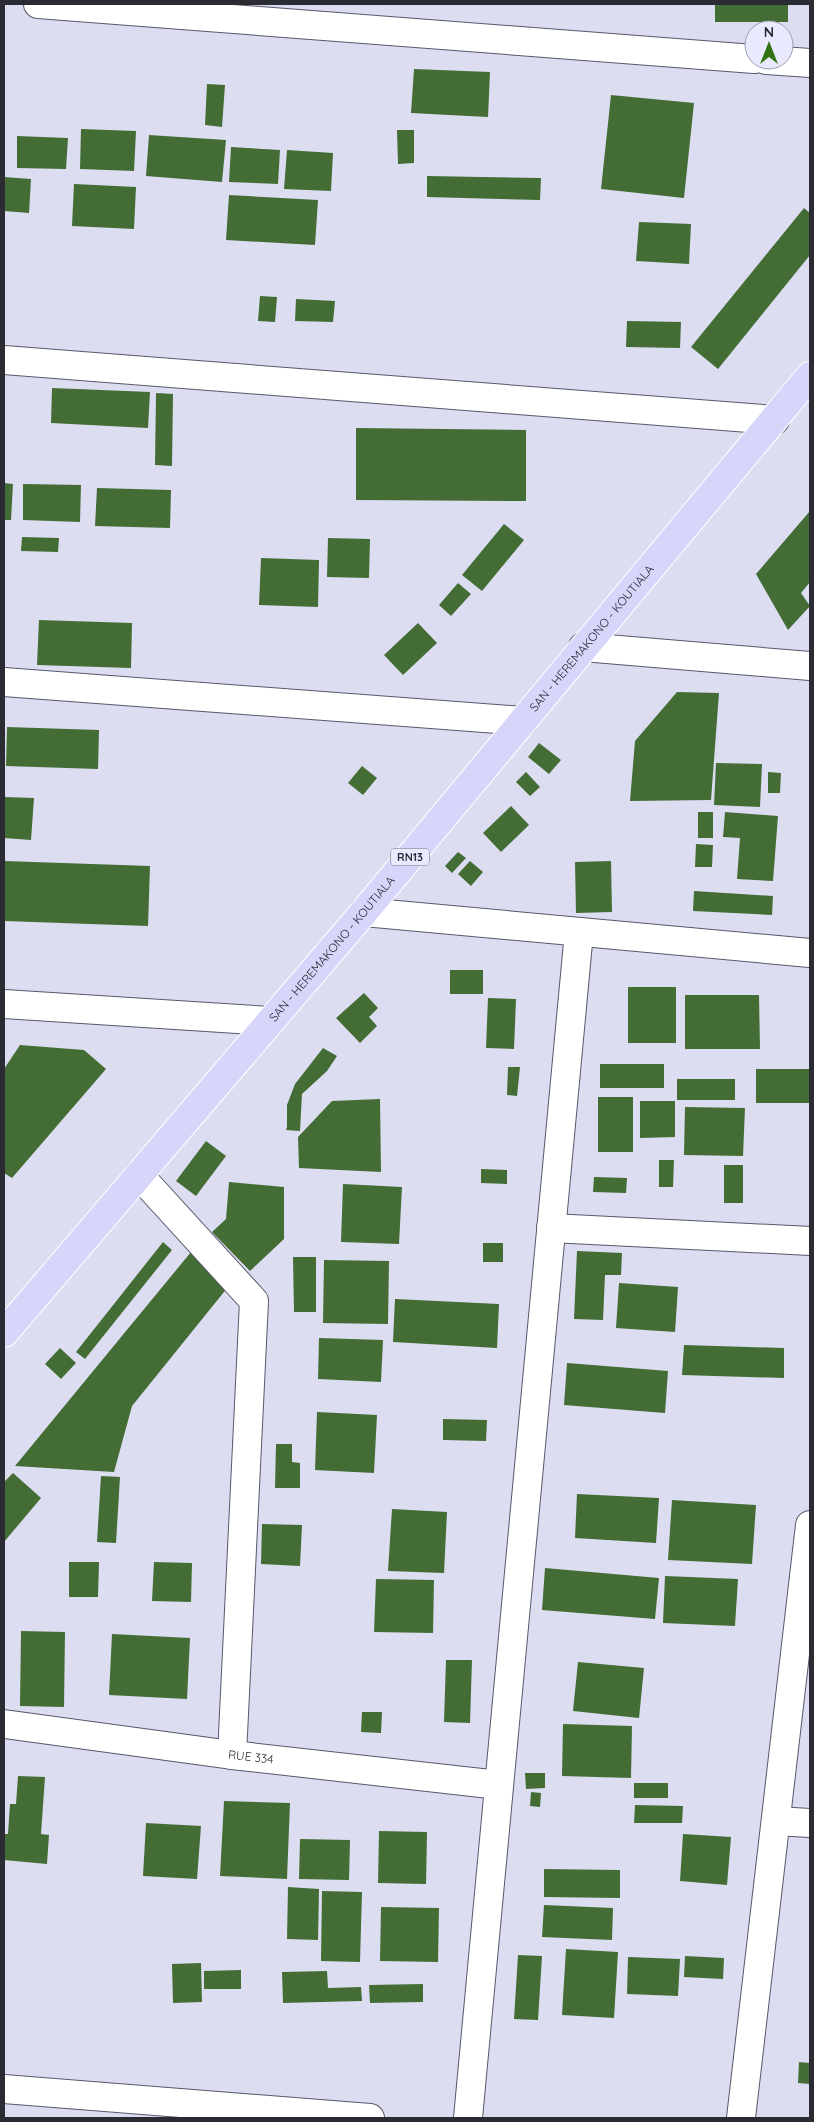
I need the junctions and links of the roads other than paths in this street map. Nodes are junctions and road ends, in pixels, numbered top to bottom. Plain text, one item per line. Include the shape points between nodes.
1 (38, 4) edge
2 (744, 58) edge
3 (794, 62) edge
4 (810, 63) edge
5 (4, 360) edge
6 (810, 376) edge
7 (775, 420) junction
8 (583, 647) junction
9 (810, 666) edge
10 (4, 682) edge
11 (523, 721) junction
12 (364, 912) junction
13 (579, 932) junction
14 (810, 953) edge
15 (4, 1004) edge
16 (270, 1022) junction
17 (139, 1175) junction
18 (551, 1228) junction
19 (810, 1241) edge
20 (4, 1334) edge
21 (810, 1525) edge
22 (4, 1724) edge
23 (232, 1755) junction
24 (499, 1785) junction
25 (776, 1821) junction
26 (810, 1824) edge
27 (4, 2089) edge
28 (370, 2118) edge
29 (468, 2118) edge
30 (741, 2118) edge

1 - 2 street
3 - 4 street
5 - 7 street
6 - 7 main road, SAN - HEREMAKONO - KOUTIALA / RN13
7 - 8 main road, SAN - HEREMAKONO - KOUTIALA / RN13
8 - 9 street
8 - 11 main road, SAN - HEREMAKONO - KOUTIALA / RN13
10 - 11 street
11 - 12 main road, SAN - HEREMAKONO - KOUTIALA / RN13
12 - 13 street
12 - 16 main road, SAN - HEREMAKONO - KOUTIALA / RN13
13 - 14 street
13 - 18 street
15 - 16 street
16 - 17 main road, SAN - HEREMAKONO - KOUTIALA / RN13
17 - 20 main road, SAN - HEREMAKONO - KOUTIALA / RN13
17 - 23 street via 254,1301
18 - 19 street
18 - 24 street
21 - 25 street
22 - 23 street, RUE 334
23 - 24 street, RUE 334
24 - 29 street
25 - 26 street
25 - 30 street
27 - 28 street

